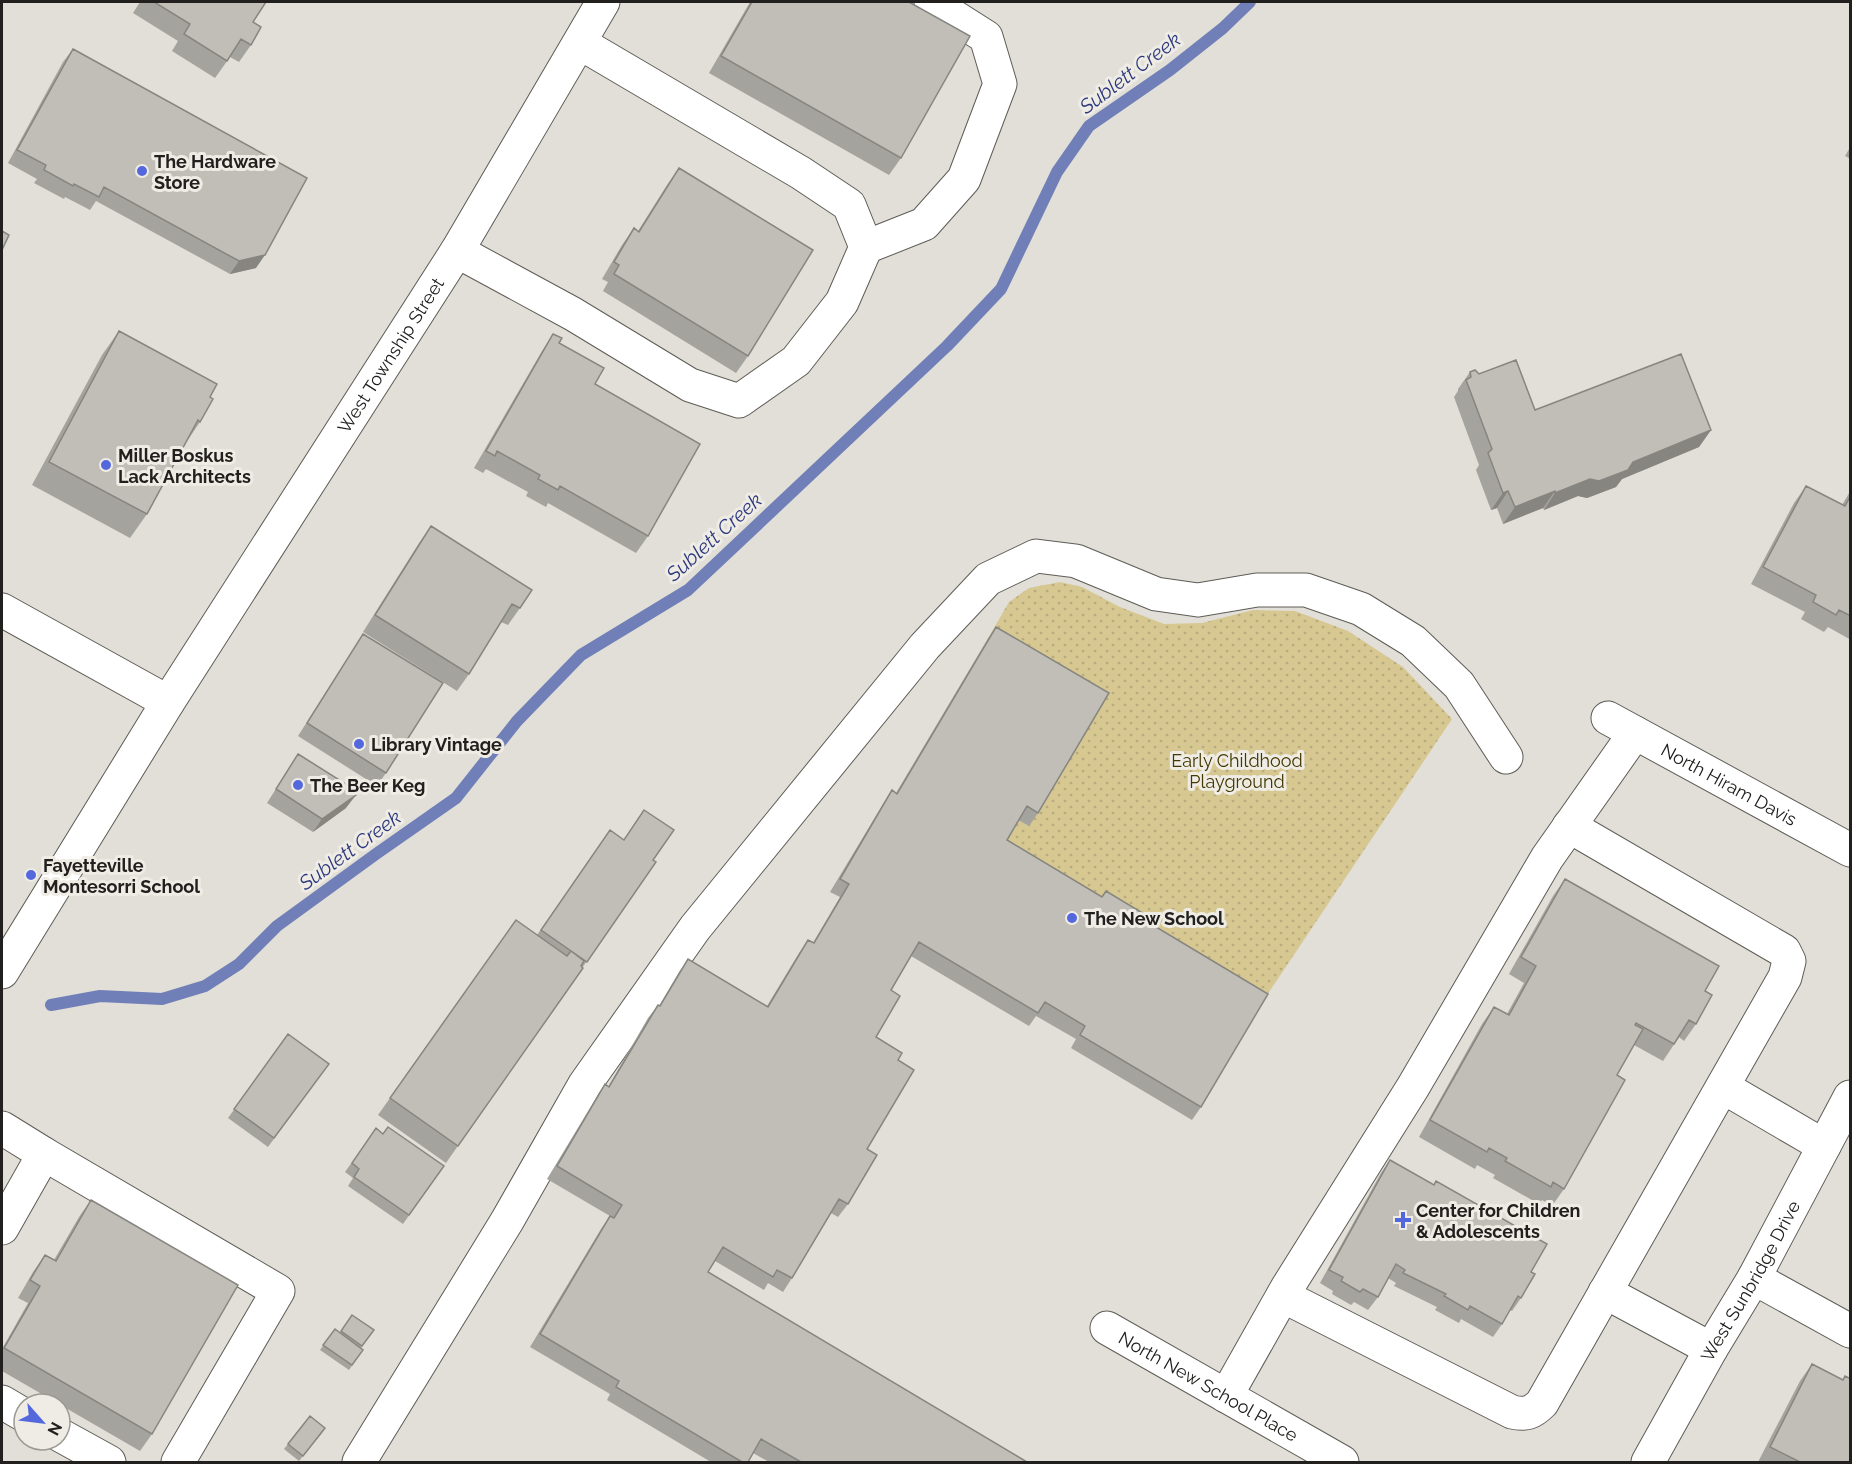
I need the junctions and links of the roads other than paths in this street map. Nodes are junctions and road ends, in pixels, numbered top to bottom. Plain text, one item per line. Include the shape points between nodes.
1 (603, 2) edge
2 (931, 2) edge
3 (580, 43) junction
4 (866, 247) junction
5 (457, 251) junction
6 (2, 610) edge
7 (168, 702) junction
8 (1506, 757) dead end
9 (1569, 826) junction
10 (1851, 850) edge
11 (2, 972) edge
12 (1723, 1087) junction
13 (1851, 1097) edge
14 (2, 1128) edge
15 (1824, 1146) junction
16 (44, 1154) junction
17 (2, 1228) edge
18 (1754, 1278) junction
19 (1605, 1292) junction
20 (1283, 1296) junction
21 (1107, 1328) dead end
22 (1851, 1331) edge
23 (1711, 1349) junction
24 (1226, 1396) junction
25 (72, 1442) edge
26 (109, 1462) edge
27 (178, 1462) edge
28 (359, 1462) edge
29 (1342, 1462) edge
30 (1648, 1462) edge

1 - 3 street, West Township Street
2 - 4 street via 986,37 1000,84 964,179 924,224
3 - 4 street via 849,205
3 - 5 street, West Township Street
4 - 5 street via 842,302 796,361 739,401 690,385 573,314
5 - 7 street, West Township Street
6 - 7 street
7 - 11 street, West Township Street
8 - 28 street via 1459,685 1413,641 1362,609 1306,590 1257,590 1198,600 1156,594 1076,561 1036,556 988,579 925,646 695,928 585,1084 507,1221
9 - 10 street, North Hiram Davis via 1621,725
9 - 12 street via 1784,951 1789,961 1785,977
9 - 20 street via 1546,858 1413,1087
12 - 15 street
12 - 19 street
13 - 15 street, West Sunbridge Drive
14 - 16 street
15 - 18 street, West Sunbridge Drive
16 - 17 street
16 - 27 street via 278,1291
18 - 22 street
18 - 23 street, West Sunbridge Drive
19 - 20 street via 1542,1403 1524,1414 1512,1412
19 - 23 street
20 - 24 street
21 - 24 street, North New School Place
23 - 30 street, West Sunbridge Drive
24 - 29 street, North New School Place
25 - 26 street

